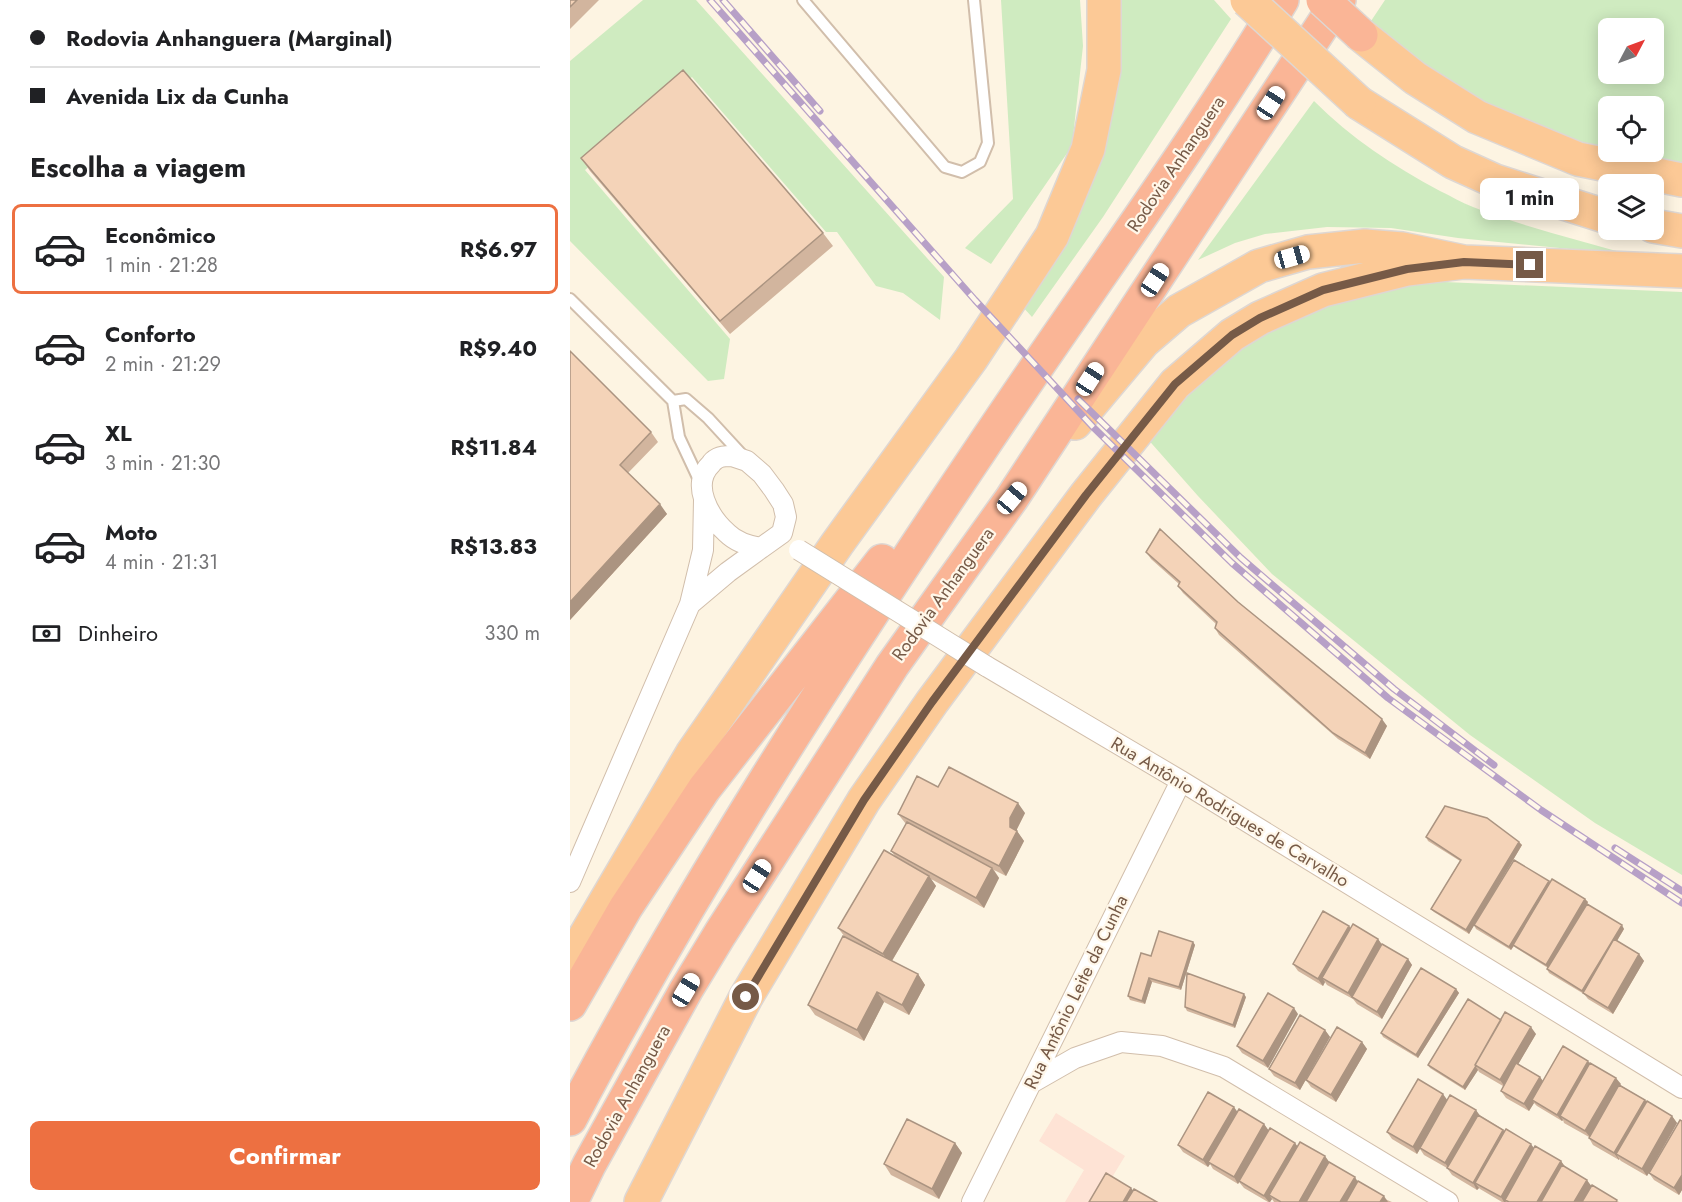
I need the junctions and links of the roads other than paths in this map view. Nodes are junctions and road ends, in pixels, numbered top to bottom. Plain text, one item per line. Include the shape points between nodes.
1 (803, 0) edge
2 (974, 0) edge
3 (1104, 0) edge
4 (1246, 0) edge
5 (1282, 0) edge
6 (1334, 1) edge
7 (1682, 180) edge
8 (1598, 214) edge
9 (1664, 228) edge
10 (1682, 231) edge
11 (1464, 262) junction
12 (1682, 272) edge
13 (570, 299) edge
14 (673, 401) junction
15 (982, 448) junction
16 (747, 461) junction
17 (703, 492) junction
18 (1012, 498) junction
19 (782, 533) junction
20 (761, 548) junction
21 (690, 604) junction
22 (1181, 781) junction
23 (570, 882) edge
24 (570, 962) edge
25 (570, 1004) edge
26 (1033, 1082) junction
27 (1682, 1088) edge
28 (570, 1119) edge
29 (572, 1202) edge
30 (641, 1202) edge
31 (972, 1202) edge
32 (1448, 1202) edge

1 - 2 lane via 945,167 962,172 980,162 988,143
3 - 24 highway via 1104,70 1088,148 1052,236 971,359 692,754
4 - 8 highway, bridge via 1359,103 1453,162 1495,181
5 - 15 highway, Rodovia Anhanguera via 1236,76
6 - 7 highway, bridge via 1361,35 1415,78 1477,117 1578,159
6 - 18 highway, Rodovia Anhanguera
9 - 10 highway
11 - 12 highway
11 - 18 highway via 1365,246 1308,252 1259,266 1179,311 1144,340
11 - 30 highway via 1368,278 1294,302 1232,335 1175,384 1086,495 864,800 746,997
13 - 14 lane
14 - 16 lane via 686,399
14 - 17 lane via 679,437
15 - 25 highway via 914,520 705,789 626,907
15 - 28 highway, Rodovia Anhanguera via 800,724 684,916
16 - 17 street via 732,456 717,458 705,470
16 - 19 street via 762,474 783,504 786,517
17 - 20 street via 713,517 729,535
17 - 21 street via 703,550
18 - 29 highway, Rodovia Anhanguera via 892,666 720,933
19 - 20 street
19 - 22 street, Rua Antônio Rodrigues de Carvalho, bridge via 799,550
20 - 21 street
21 - 23 street
22 - 26 street, Rua Antônio Leite da Cunha
22 - 27 street, Rua Antônio Rodrigues de Carvalho
26 - 31 street, Rua Antônio Leite da Cunha
26 - 32 street via 1075,1058 1121,1042 1162,1046 1224,1067

